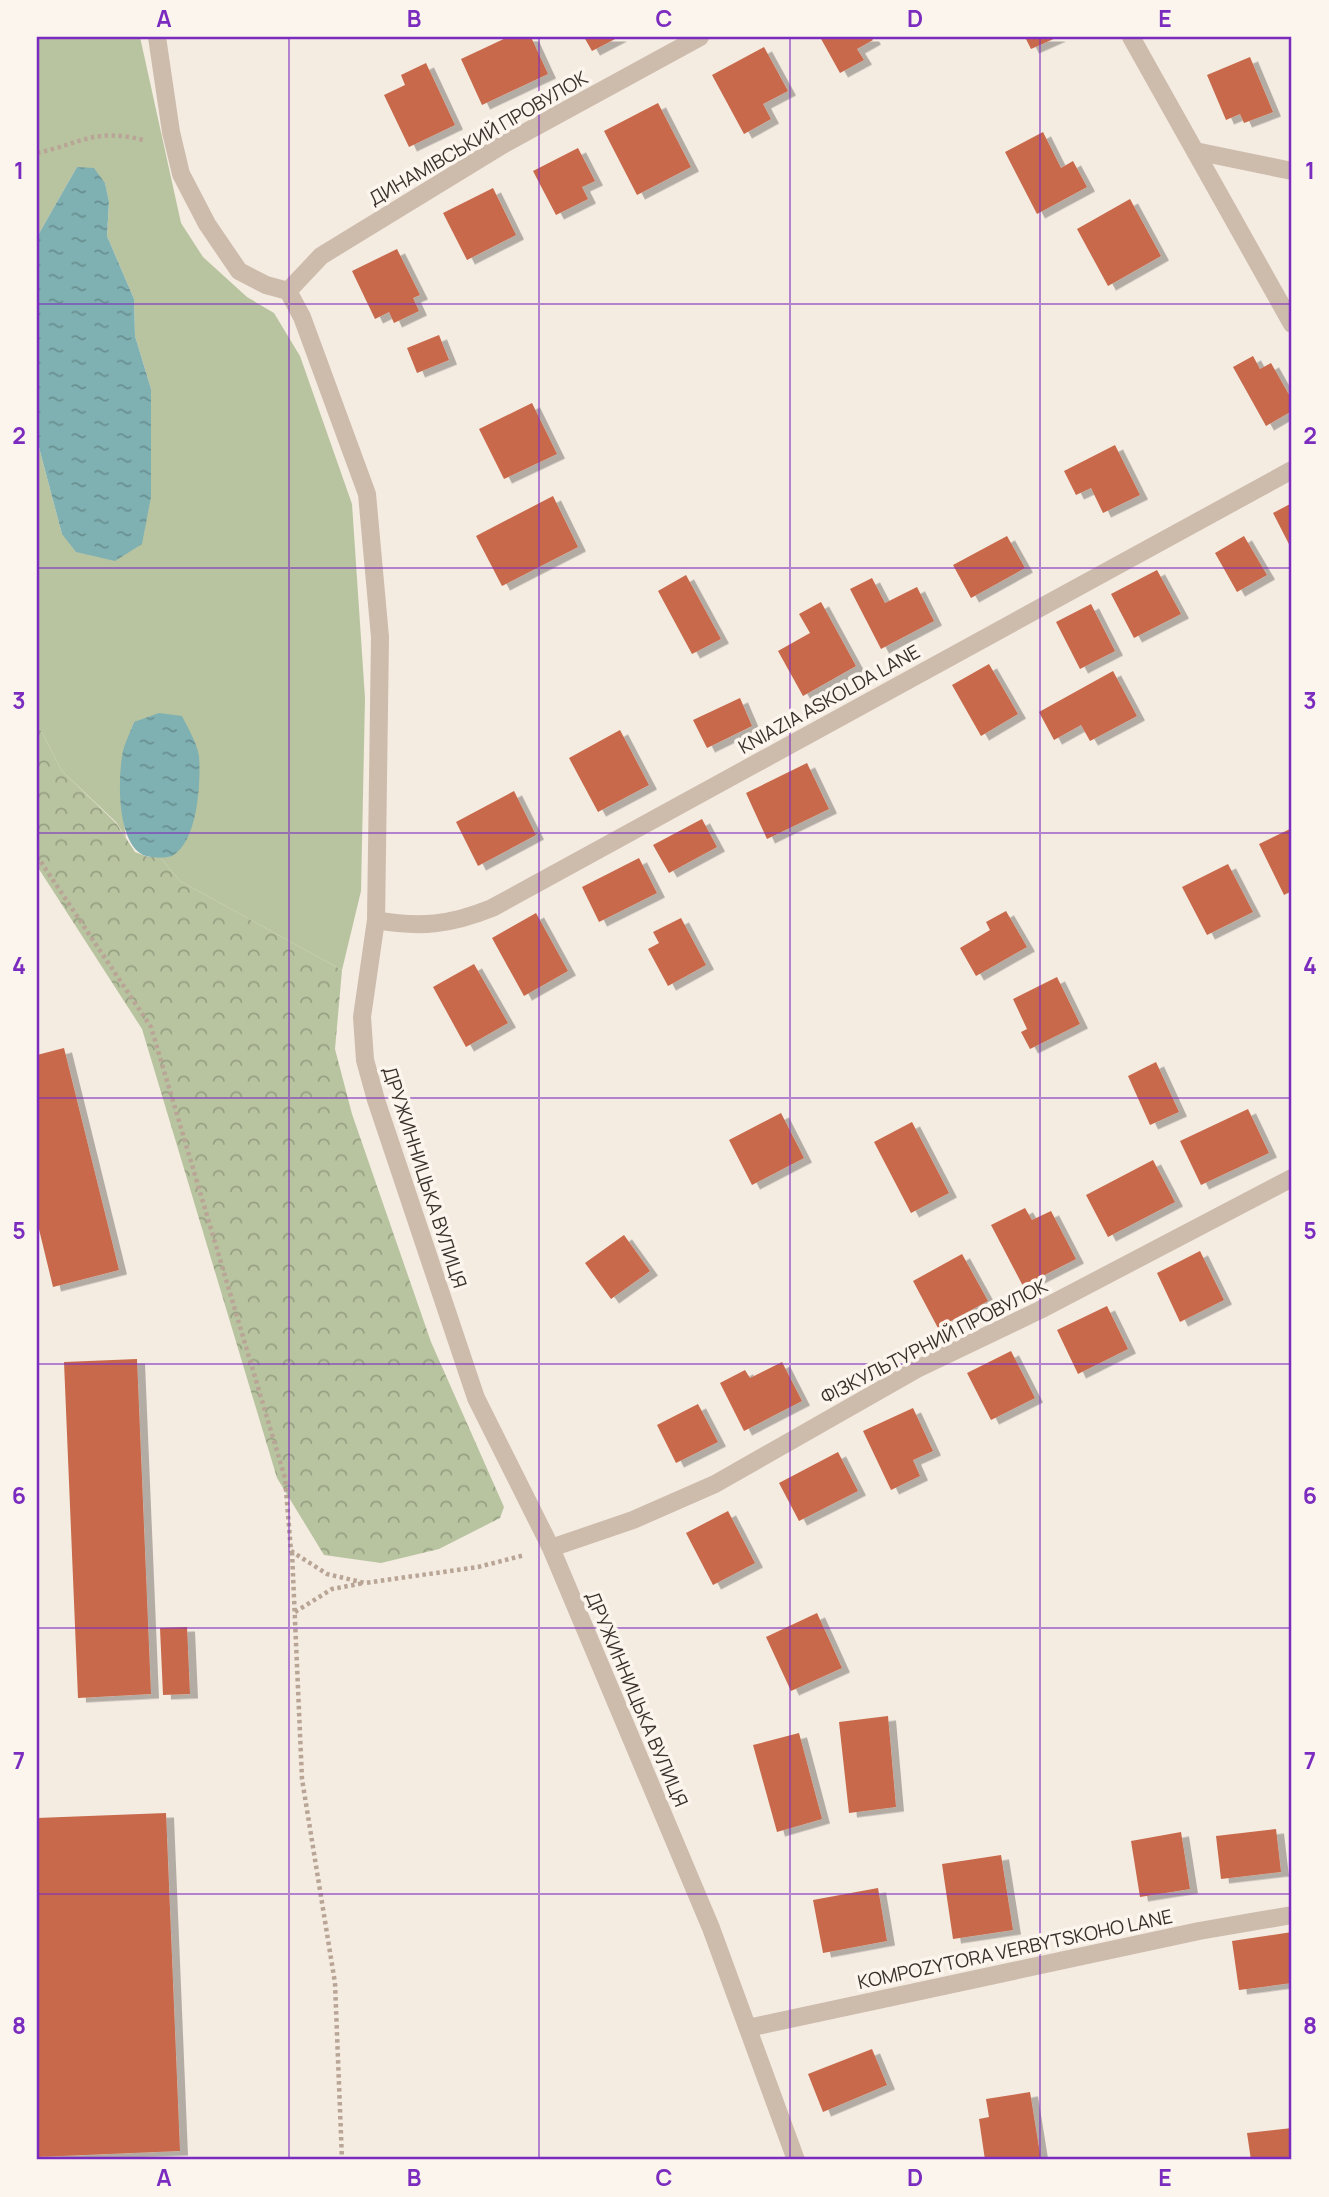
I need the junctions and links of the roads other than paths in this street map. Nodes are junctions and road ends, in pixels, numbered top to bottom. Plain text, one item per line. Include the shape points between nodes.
1 (157, 37) edge
2 (700, 37) edge
3 (1131, 37) edge
4 (1195, 151) junction
5 (1292, 172) edge
6 (288, 291) junction
7 (1292, 324) edge
8 (1292, 470) edge
9 (376, 920) junction
10 (1292, 1178) edge
11 (551, 1548) junction
12 (1292, 1914) edge
13 (748, 2028) junction
14 (796, 2160) edge

1 - 6 street via 181,174 239,271
2 - 6 street, ДИНАМІВСЬКИЙ ПРОВУЛОК via 504,144 332,249
3 - 4 street
4 - 5 street
4 - 7 street
6 - 9 street, ДРУЖИННИЦЬКА ВУЛИЦЯ via 368,494 380,638
8 - 9 street, KNIAZIA ASKOLDA LANE via 492,908 459,921 411,926
9 - 11 street, ДРУЖИННИЦЬКА ВУЛИЦЯ via 362,1017 365,1060 376,1100 477,1398
10 - 11 street, ФІЗКУЛЬТУРНИЙ ПРОВУЛОК via 1040,1310 916,1369 715,1484 633,1520
11 - 13 street, ДРУЖИННИЦЬКА ВУЛИЦЯ via 711,1928
12 - 13 street, KOMPOZYTORA VERBYTSKOHO LANE
13 - 14 street, ДРУЖИННИЦЬКА ВУЛИЦЯ

